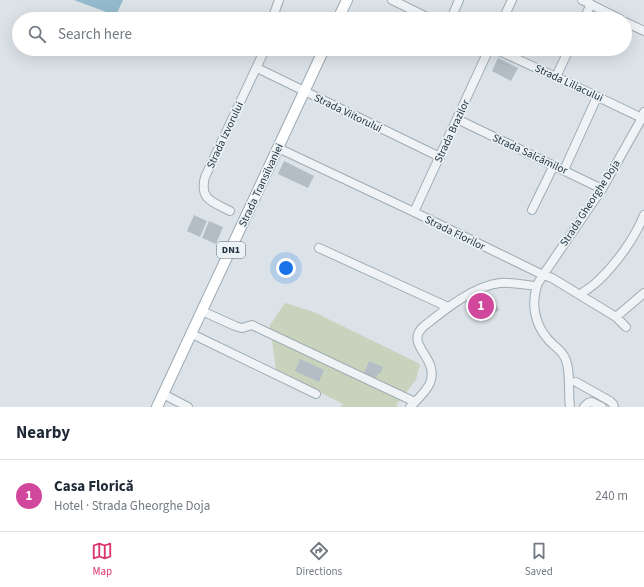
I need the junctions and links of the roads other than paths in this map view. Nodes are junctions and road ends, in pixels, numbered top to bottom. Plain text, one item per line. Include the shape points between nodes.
1 (279, 0) edge
2 (347, 0) edge
3 (392, 0) edge
4 (459, 0) edge
5 (512, 0) edge
6 (582, 0) edge
7 (591, 4) junction
8 (275, 12) edge
9 (341, 12) edge
10 (417, 12) edge
11 (454, 12) edge
12 (506, 12) edge
13 (587, 12) edge
14 (606, 12) edge
15 (632, 25) edge
16 (644, 31) edge
17 (262, 56) edge
18 (321, 56) edge
19 (486, 56) edge
20 (510, 56) edge
21 (566, 56) edge
22 (257, 68) junction
23 (556, 77) junction
24 (304, 92) junction
25 (597, 97) junction
26 (643, 116) edge
27 (457, 119) junction
28 (278, 148) junction
29 (440, 157) junction
30 (554, 165) junction
31 (564, 170) junction
32 (602, 189) junction
33 (532, 210) dead end
34 (230, 211) dead end
35 (414, 212) junction
36 (644, 215) edge
37 (319, 248) dead end
38 (543, 275) junction
39 (537, 286) junction
40 (644, 293) edge
41 (581, 294) junction
42 (448, 307) junction
43 (202, 311) junction
44 (616, 316) junction
45 (626, 327) dead end
46 (192, 334) junction
47 (576, 382) dead end
48 (163, 394) junction
49 (316, 394) dead end
50 (413, 405) edge
51 (157, 407) edge
52 (188, 407) edge
53 (570, 407) edge
54 (584, 407) edge
55 (602, 407) edge
56 (614, 407) edge

1 - 8 street
2 - 9 main road
3 - 10 street
4 - 11 street
5 - 12 street
6 - 7 street
7 - 13 street
7 - 14 street
15 - 16 street
17 - 22 street, Strada Izvorului
18 - 24 main road, Strada Transilvaniei / DN1
19 - 27 street, Strada Brazilor
20 - 23 street, Strada Liliacului
21 - 23 street
22 - 24 street, Strada Viitorului
22 - 34 street, Strada Izvorului via 203,186 207,199
23 - 25 street, Strada Liliacului
24 - 28 main road, Strada Transilvaniei / DN1
24 - 29 street, Strada Viitorului
25 - 26 street, Strada Liliacului
25 - 31 street
26 - 32 street, Strada Gheorghe Doja
27 - 29 street, Strada Brazilor
27 - 30 street, Strada Salcâmilor
28 - 35 street, Strada Florilor
28 - 43 main road, Strada Transilvaniei / DN1
29 - 35 street, Strada Brazilor
30 - 31 street, Strada Salcâmilor
30 - 33 street
31 - 32 street, Strada Salcâmilor
32 - 38 street, Strada Gheorghe Doja
35 - 38 street, Strada Florilor
36 - 41 street via 636,233 616,260 599,280
37 - 42 street
38 - 39 street, Strada Gheorghe Doja
38 - 41 street, Strada Florilor
39 - 42 street via 494,284
39 - 53 street, Strada Gheorghe Doja via 534,302 537,323 565,358
40 - 44 street
41 - 44 street, Strada Florilor
42 - 50 street via 417,334 417,342 432,370 429,385
43 - 46 main road, Strada Transilvaniei / DN1
43 - 50 street via 242,328 252,325
44 - 45 street, Strada Florilor
46 - 48 main road, Strada Transilvaniei / DN1
46 - 49 street
47 - 56 street via 610,401
48 - 51 main road, Strada Transilvaniei / DN1
48 - 52 street
54 - 55 street via 592,402

